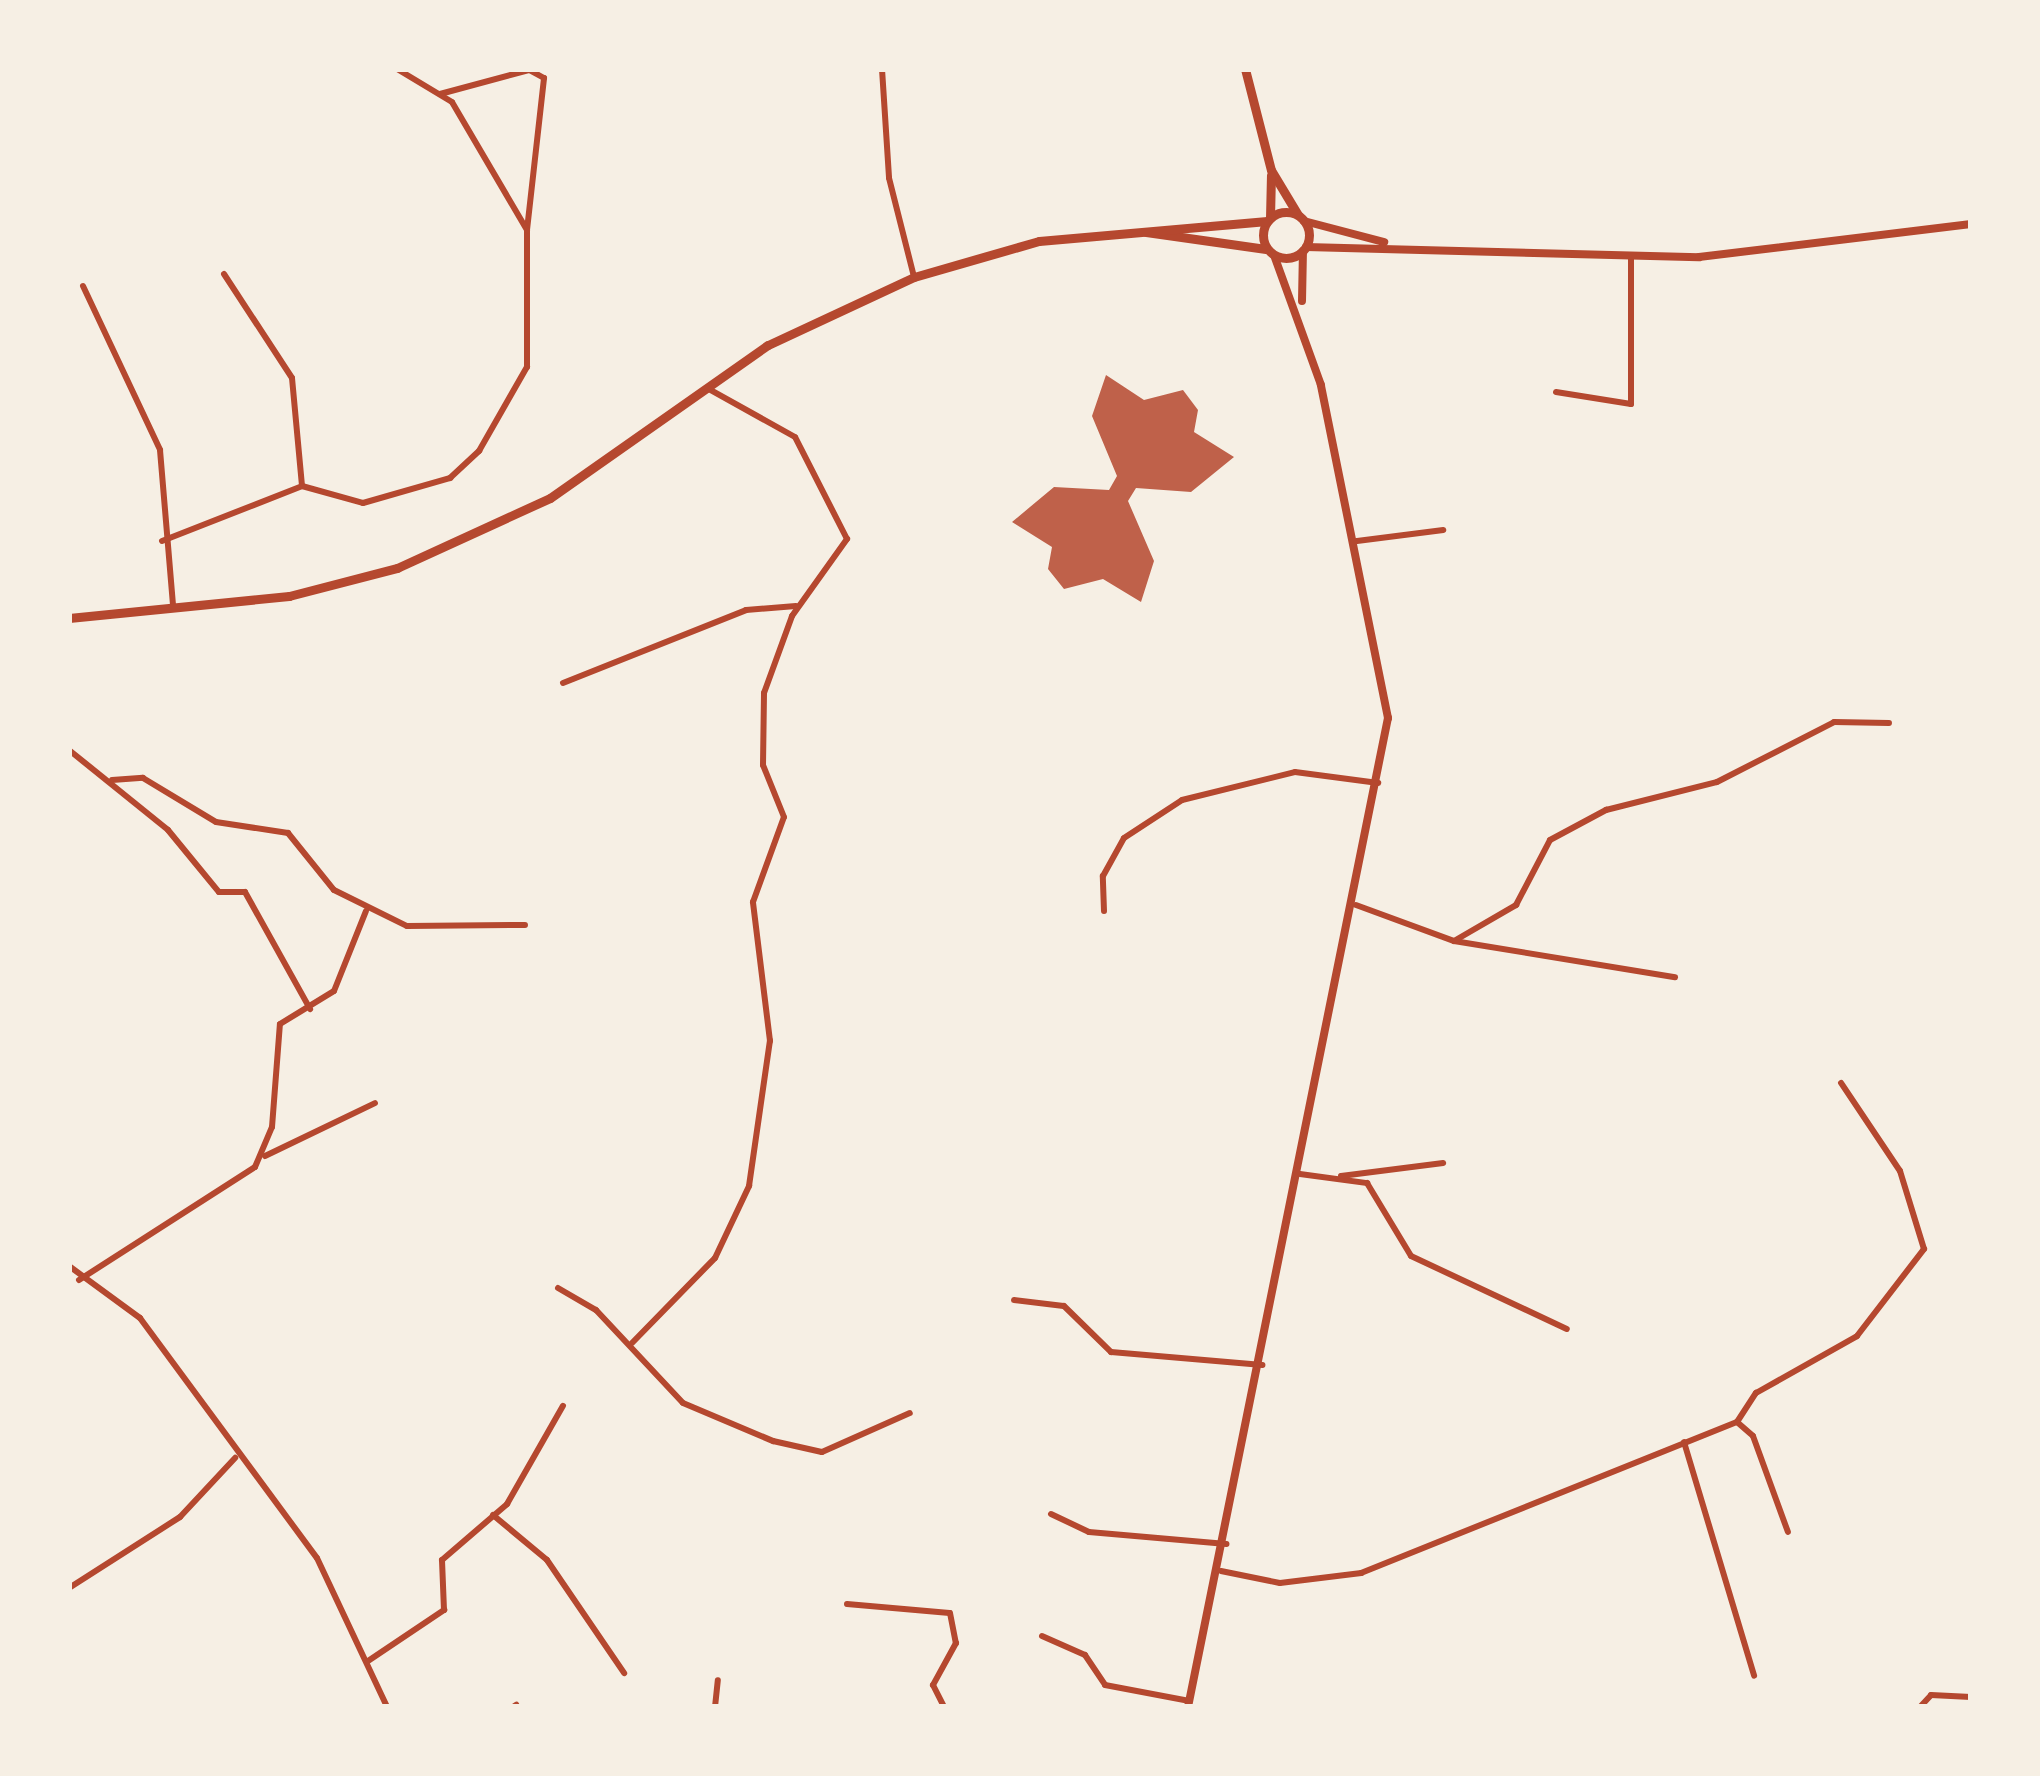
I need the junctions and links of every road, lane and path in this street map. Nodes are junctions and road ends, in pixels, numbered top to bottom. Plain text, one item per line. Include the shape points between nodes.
1 (398, 69) edge
2 (882, 69) edge
3 (1245, 69) edge
4 (528, 70) edge
5 (440, 94) junction
6 (1271, 170) junction
7 (1301, 218) junction
8 (1269, 219) junction
9 (1971, 224) edge
10 (527, 230) junction
11 (1129, 230) junction
12 (1391, 244) junction
13 (1304, 249) junction
14 (1270, 252) junction
15 (1631, 260) junction
16 (224, 274) dead end
17 (914, 277) junction
18 (83, 286) dead end
19 (1302, 309) junction
20 (704, 386) junction
21 (1556, 392) dead end
22 (302, 486) junction
23 (1443, 530) dead end
24 (162, 541) junction
25 (1357, 542) junction
26 (798, 605) junction
27 (173, 610) junction
28 (69, 618) edge
29 (563, 683) dead end
30 (1889, 723) dead end
31 (69, 750) edge
32 (112, 780) junction
33 (1378, 783) junction
34 (1356, 905) junction
35 (366, 911) junction
36 (1104, 911) dead end
37 (525, 925) dead end
38 (1454, 940) junction
39 (1675, 977) dead end
40 (310, 1009) junction
41 (1841, 1083) dead end
42 (375, 1103) dead end
43 (262, 1157) junction
44 (1444, 1163) dead end
45 (1300, 1174) junction
46 (1341, 1176) junction
47 (69, 1266) edge
48 (79, 1280) junction
49 (558, 1288) dead end
50 (1014, 1300) dead end
51 (1568, 1329) dead end
52 (632, 1343) junction
53 (1262, 1365) junction
54 (563, 1406) dead end
55 (910, 1413) dead end
56 (1737, 1422) junction
57 (1684, 1442) junction
58 (236, 1458) junction
59 (1051, 1514) dead end
60 (493, 1515) junction
61 (1788, 1532) dead end
62 (1226, 1544) junction
63 (1221, 1571) junction
64 (69, 1588) edge
65 (848, 1604) dead end
66 (1042, 1636) dead end
67 (368, 1661) junction
68 (624, 1672) dead end
69 (1754, 1676) dead end
70 (718, 1680) dead end
71 (1971, 1697) edge
72 (1189, 1704) edge
73 (387, 1707) edge
74 (716, 1707) edge
75 (944, 1707) edge
76 (1920, 1707) edge

1 - 5 street
2 - 17 street via 890,178
3 - 6 main road
4 - 5 street
4 - 10 street via 544,78
5 - 10 street
6 - 7 main road
6 - 8 main road
7 - 8 main road
7 - 12 main road
7 - 13 main road
8 - 11 main road
8 - 14 main road
9 - 15 main road
10 - 22 street via 527,367 463,471 395,500
11 - 14 main road
11 - 17 main road via 1039,241
12 - 13 main road
12 - 15 main road
13 - 14 main road
13 - 19 main road
14 - 19 main road
15 - 21 street via 1631,404
16 - 22 street via 292,378
17 - 20 main road via 807,322
18 - 24 street via 160,450
19 - 25 main road
20 - 26 street via 795,437 845,521 836,565
20 - 27 main road via 480,535 289,596
22 - 24 street
23 - 25 street
24 - 27 street
25 - 33 main road via 1388,699
26 - 29 street via 746,610
26 - 52 street via 764,693 763,765 784,817 753,902 770,1041 749,1186 716,1258
27 - 28 main road
30 - 38 street via 1834,722 1717,782 1606,810 1550,840 1516,905
31 - 32 street
32 - 35 street via 143,778 216,822 288,833 316,875
32 - 40 street via 219,892 245,892
33 - 34 main road
33 - 36 street via 1320,771 1198,793 1124,838 1103,876
34 - 38 street
34 - 45 main road
35 - 37 street via 428,928
35 - 40 street via 338,986
38 - 39 street
40 - 43 street via 285,1019 273,1042
41 - 56 street via 1900,1171 1924,1249 1856,1336 1756,1393
42 - 43 street
43 - 48 street
44 - 46 street
45 - 46 street
45 - 53 main road
46 - 51 street via 1381,1196 1411,1256
47 - 48 street
48 - 58 street via 140,1318
49 - 52 street
50 - 53 street via 1064,1306 1111,1352
52 - 55 street via 683,1403 773,1442 822,1452
53 - 62 main road
54 - 60 street
56 - 57 street
56 - 61 street via 1753,1436
57 - 63 street via 1361,1573 1280,1583
57 - 69 street
58 - 64 street via 180,1517
58 - 67 street via 317,1558
59 - 62 street via 1089,1532
60 - 67 street via 440,1564 444,1610
60 - 68 street via 547,1560
62 - 63 main road
63 - 72 main road
65 - 75 street via 950,1613 956,1643 933,1685
66 - 72 street via 1085,1655 1106,1685
67 - 73 street
70 - 74 street
71 - 76 street via 1931,1695

